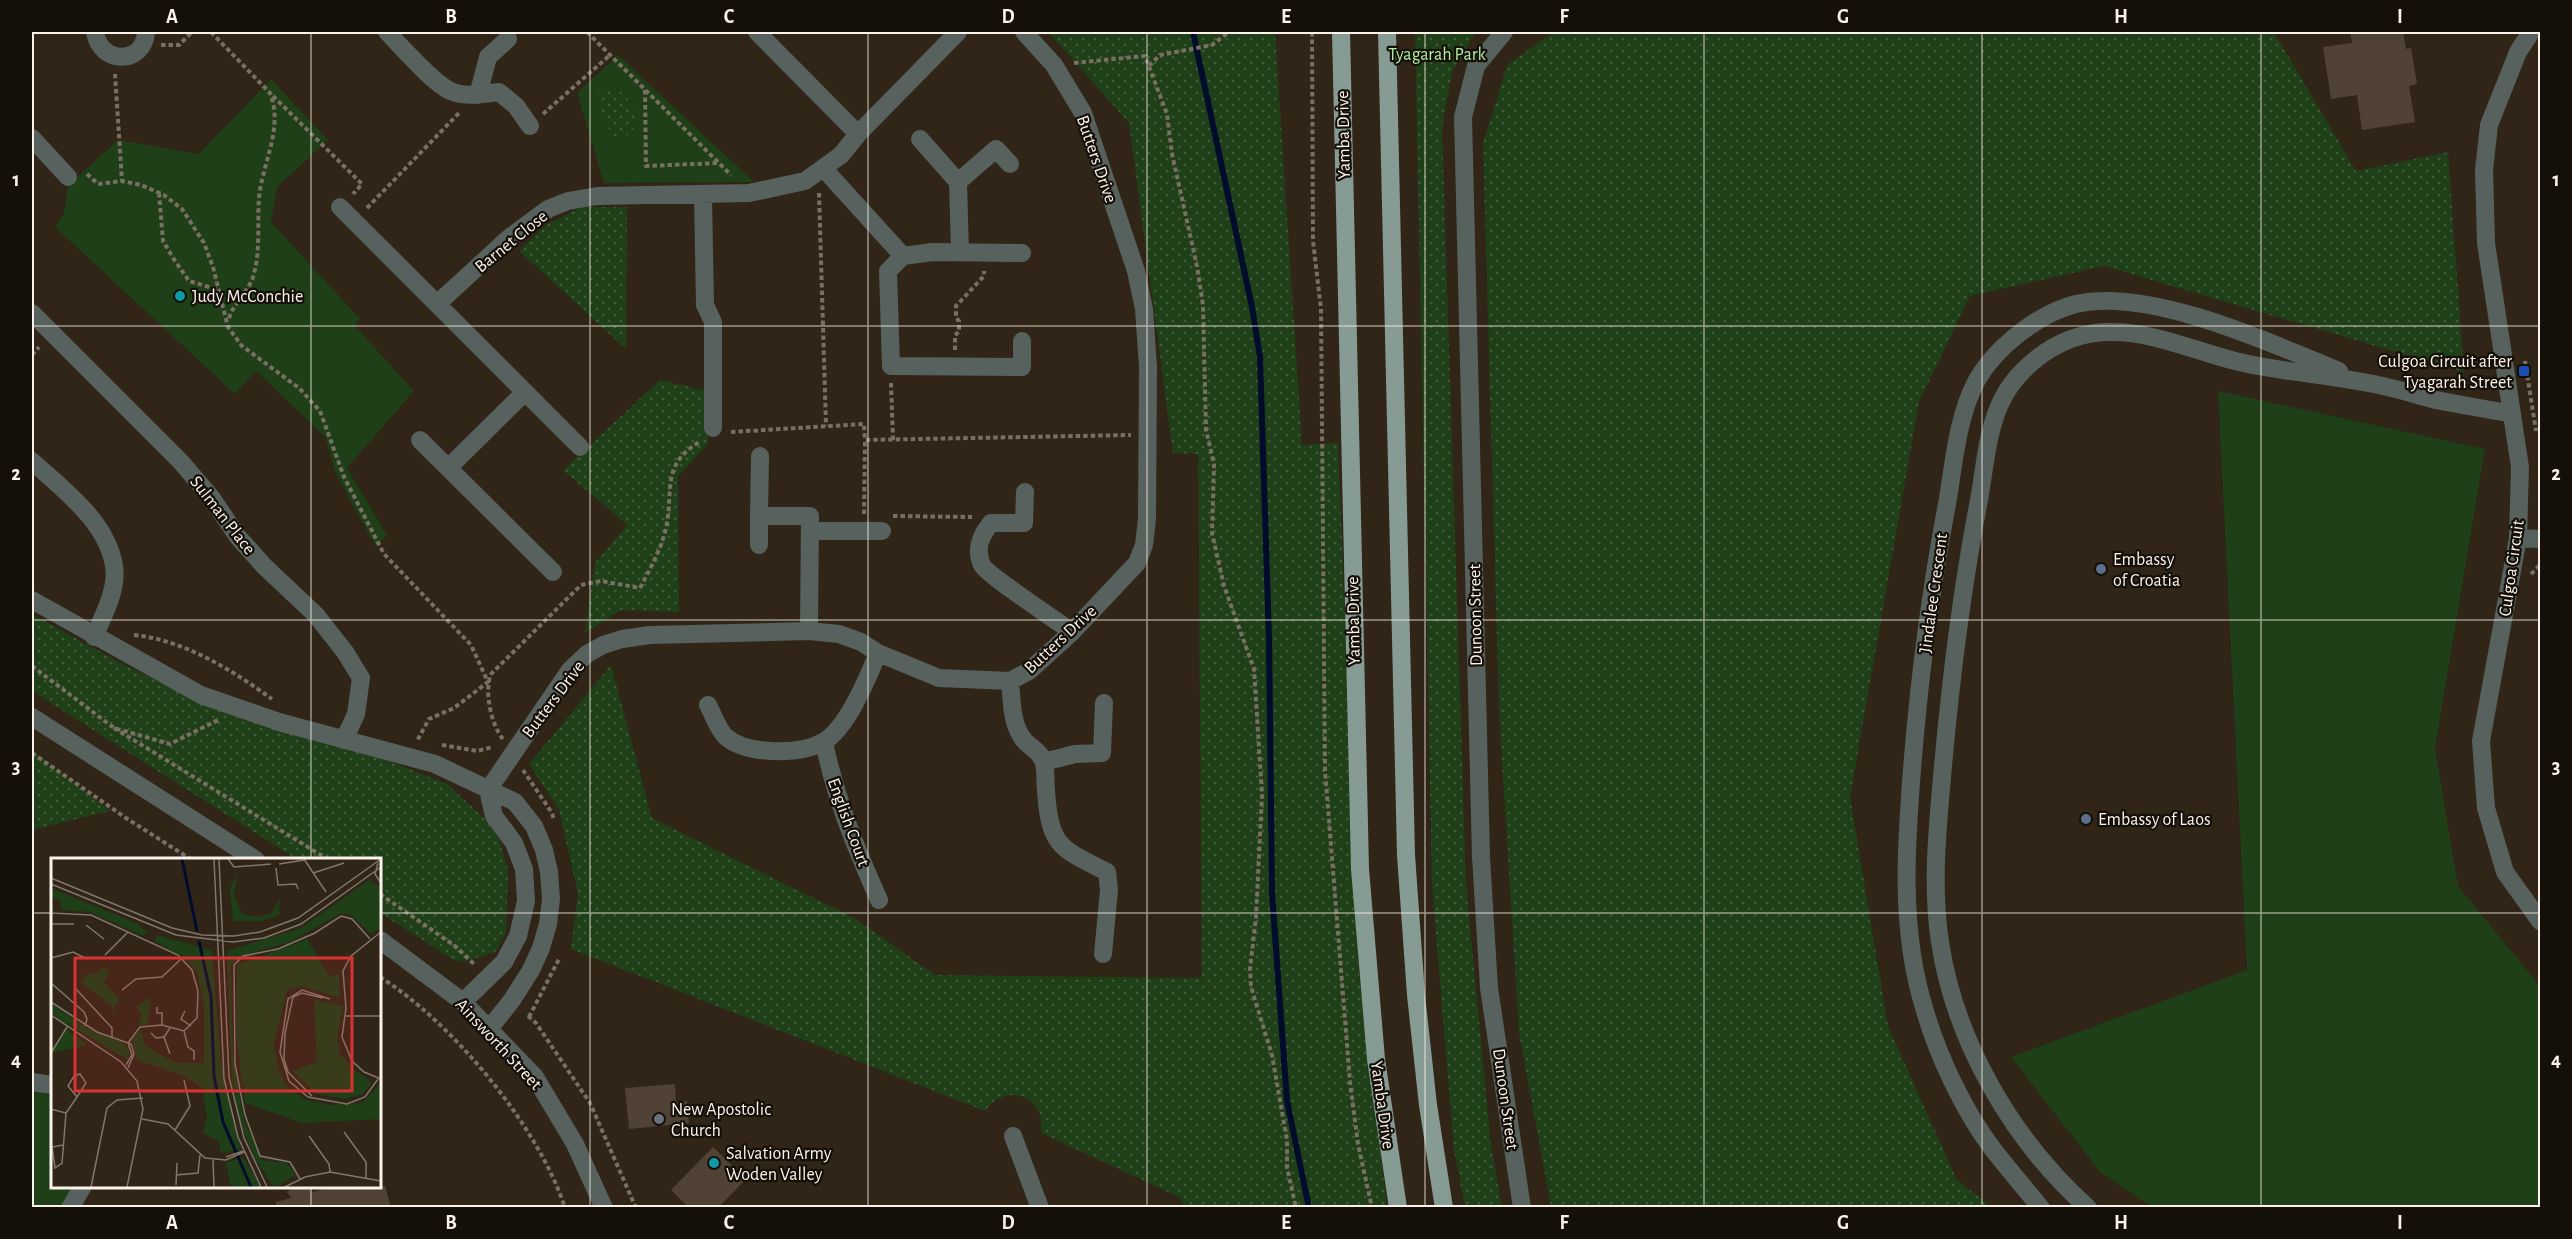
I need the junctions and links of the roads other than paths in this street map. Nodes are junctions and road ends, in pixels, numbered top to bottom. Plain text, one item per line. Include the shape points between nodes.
1 (95, 32) edge
2 (146, 32) edge
3 (387, 32) edge
4 (757, 32) edge
5 (958, 32) edge
6 (1024, 32) edge
7 (1341, 32) edge
8 (1387, 32) edge
9 (1504, 32) edge
10 (2531, 32) edge
11 (508, 39) dead end
12 (471, 94) junction
13 (530, 126) road end
14 (858, 134) junction
15 (32, 138) edge
16 (920, 139) dead end
17 (1010, 164) dead end
18 (821, 170) junction
19 (68, 177) dead end
20 (958, 182) junction
21 (703, 195) junction
22 (340, 207) road end
23 (960, 252) junction
24 (1022, 253) dead end
25 (903, 256) junction
26 (437, 304) junction
27 (32, 314) edge
28 (1022, 341) dead end
29 (2369, 383) junction
30 (525, 392) junction
31 (2512, 414) junction
32 (713, 429) dead end
33 (420, 440) dead end
34 (580, 447) dead end
35 (760, 456) dead end
36 (32, 460) edge
37 (448, 468) junction
38 (1025, 492) dead end
39 (759, 516) junction
40 (811, 531) junction
41 (873, 531) road end
42 (2518, 538) junction
43 (2541, 539) edge
44 (759, 544) dead end
45 (552, 572) dead end
46 (32, 600) edge
47 (809, 631) junction
48 (1072, 632) junction
49 (94, 637) junction
50 (878, 653) junction
51 (1010, 681) junction
52 (1104, 703) dead end
53 (708, 705) dead end
54 (32, 717) edge
55 (344, 740) junction
56 (824, 742) junction
57 (1044, 762) junction
58 (488, 790) junction
59 (253, 858) edge
60 (879, 900) dead end
61 (2541, 921) edge
62 (381, 941) edge
63 (1103, 954) dead end
64 (463, 1002) junction
65 (489, 1029) junction
66 (32, 1082) edge
67 (51, 1085) edge
68 (1013, 1136) dead end
69 (82, 1188) edge
70 (70, 1208) edge
71 (604, 1208) edge
72 (1040, 1208) edge
73 (1398, 1208) edge
74 (1444, 1208) edge
75 (1522, 1208) edge
76 (2041, 1208) edge
77 (2088, 1208) edge

1 - 2 street via 100,46 122,57 137,51
3 - 12 street via 451,92
4 - 14 street
5 - 14 street, Barnet Close
6 - 48 street, Butters Drive via 1054,65 1083,113 1136,271 1145,320 1148,434 1144,545 1137,563
7 - 73 main road, Yamba Drive via 1360,869 1376,1059
8 - 74 main road via 1406,855 1416,995
9 - 75 street, Dunoon Street via 1476,66 1463,117 1481,857 1489,988
10 - 31 street, Culgoa Circuit via 2518,52 2489,125 2484,170 2486,243
11 - 12 street via 488,57
12 - 13 street via 499,92 516,106
14 - 18 street, Barnet Close via 841,155
15 - 19 street
16 - 20 street
17 - 20 street via 996,149
18 - 21 street, Barnet Close via 805,181 749,193
18 - 25 street
20 - 23 street
21 - 26 street, Barnet Close via 597,196 548,209 509,238
21 - 32 street via 705,305 713,322
22 - 26 street
23 - 24 street
23 - 25 street
25 - 28 street via 888,271 891,366 1022,367
26 - 30 street
27 - 55 street, Sulman Place via 181,462 238,537 316,615 345,652 361,678 356,714
29 - 31 street, Jindalee Crescent
29 - 76 street, Jindalee Crescent via 2246,333 2141,303 2109,301 2075,304 2036,321 2001,349 1977,380 1967,406 1941,535 1918,696 1905,876 1911,944 1924,1010 1950,1078 1990,1146
29 - 77 street, Jindalee Crescent via 2238,362 2139,334 2110,332 2082,335 2052,348 2026,367 2004,395 1994,420 1971,539 1949,700 1937,829 1940,942 1954,1000 1980,1067 2018,1131 2063,1185
30 - 34 street
30 - 37 street
31 - 42 street, Culgoa Circuit via 2520,467
33 - 37 street
35 - 39 street
36 - 49 street via 85,512 102,534 114,566 111,595
37 - 45 street
38 - 48 street via 1024,523 991,523 981,534 978,550 983,568
39 - 40 street via 810,516
39 - 44 street
40 - 41 street
40 - 47 street
42 - 43 street
42 - 61 street, Culgoa Circuit via 2481,741 2486,808 2505,872
46 - 49 street
47 - 50 street, Butters Drive via 839,634
47 - 58 street, Butters Drive via 650,635 603,645 570,670
48 - 51 street, Butters Drive via 1029,671
49 - 55 street via 201,695
50 - 51 street, Butters Drive via 939,678
50 - 56 street via 865,686 841,725
51 - 57 street via 1013,718 1023,739
52 - 57 street via 1102,753 1075,754
53 - 56 street via 726,737 755,750 789,751
54 - 59 street
55 - 58 street via 435,764
56 - 60 street, English Court via 833,787
57 - 63 street via 1052,830 1063,848 1107,872
58 - 64 street via 494,816 514,843 524,869 526,901 518,936 504,962
58 - 65 street via 515,802 534,826 549,872 551,899 548,924 531,970
62 - 64 street, Ainsworth Street
64 - 65 street, Ainsworth Street
65 - 71 street, Ainsworth Street via 535,1077 575,1144
66 - 67 street
68 - 72 street
69 - 70 street

